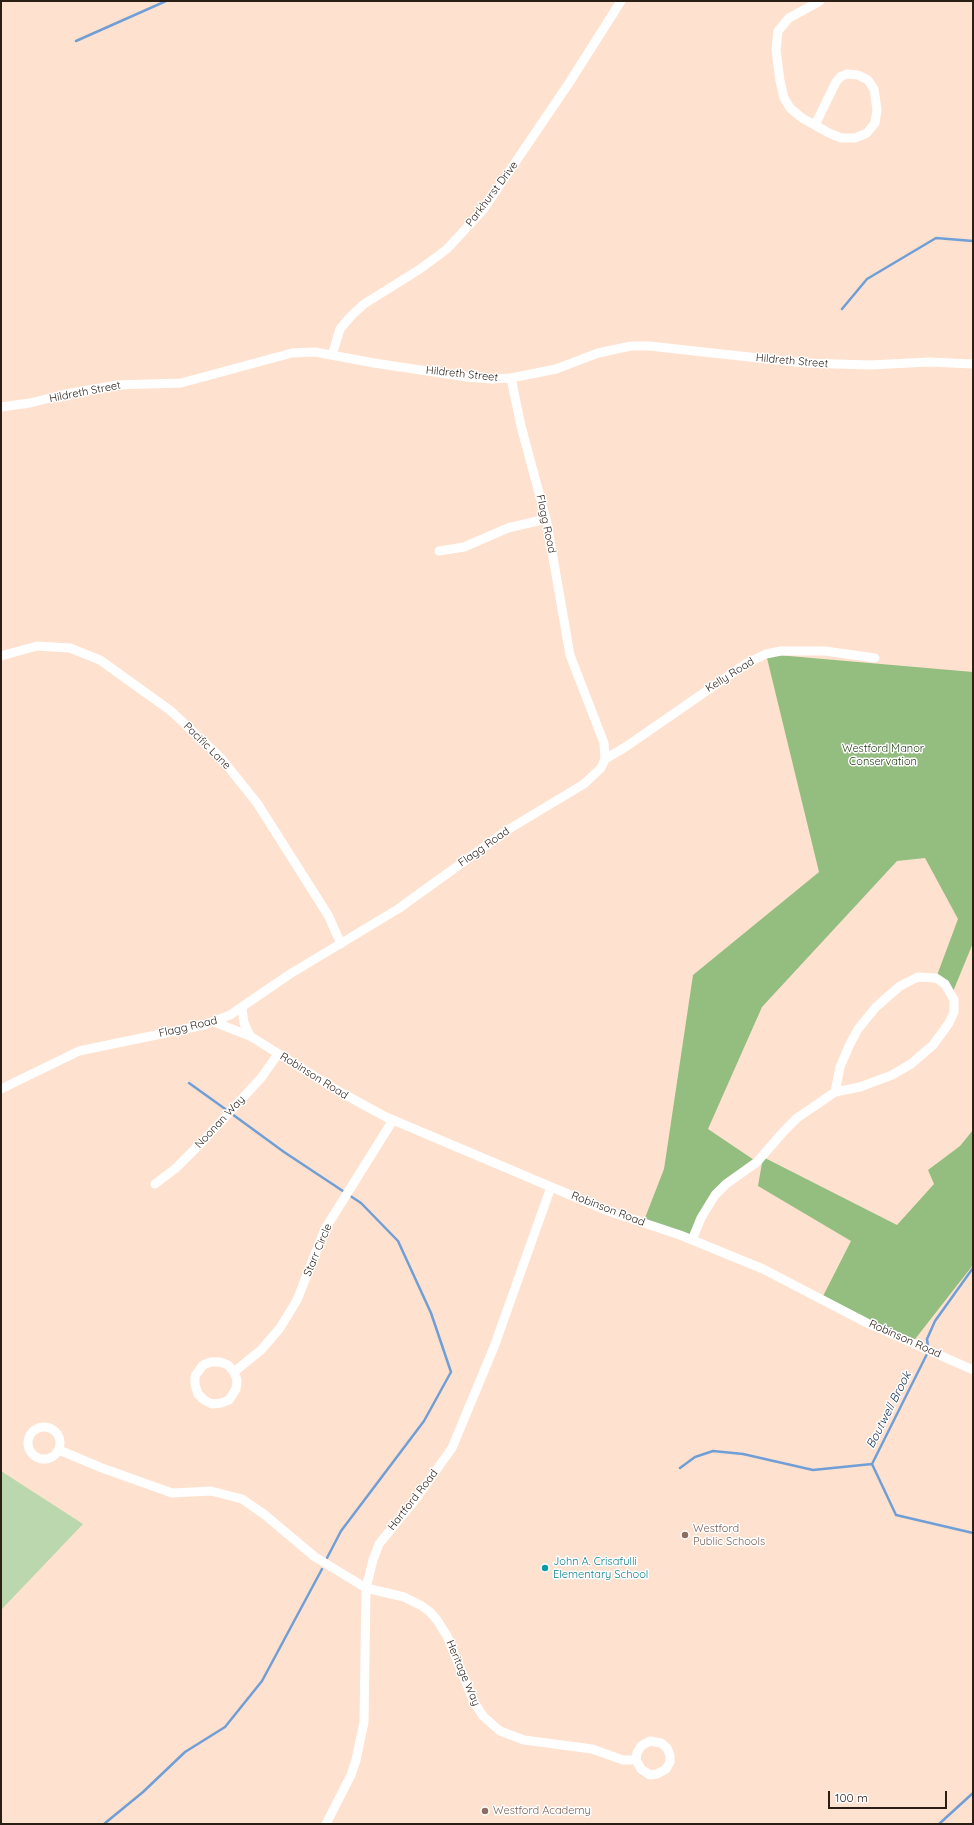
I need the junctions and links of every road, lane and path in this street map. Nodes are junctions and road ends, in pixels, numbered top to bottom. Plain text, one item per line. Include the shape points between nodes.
1 (621, 1) edge
2 (820, 1) edge
3 (815, 125) junction
4 (332, 355) junction
5 (973, 364) edge
6 (511, 378) junction
7 (1, 407) edge
8 (546, 519) junction
9 (439, 551) dead end
10 (1, 656) edge
11 (875, 658) dead end
12 (605, 759) junction
13 (341, 944) junction
14 (242, 1008) junction
15 (214, 1022) junction
16 (250, 1036) junction
17 (278, 1054) junction
18 (1, 1089) edge
19 (836, 1092) junction
20 (393, 1120) junction
21 (155, 1184) dead end
22 (551, 1187) junction
23 (692, 1240) junction
24 (973, 1370) edge
25 (234, 1372) junction
26 (59, 1450) dead end
27 (366, 1588) junction
28 (636, 1760) dead end
29 (326, 1824) edge

1 - 4 street, Parkhurst Drive via 483,210 447,249 420,270 364,304 351,316 340,329
2 - 3 street via 789,18 778,31 776,39 784,98 794,112
3 - 3 street via 841,138 855,138 867,133 877,114 874,89 870,83 858,74 840,77
4 - 6 street, Hildreth Street via 467,377
4 - 7 street, Hildreth Street via 315,352 292,353 181,383 117,385
5 - 6 street, Hildreth Street via 811,364 631,346 598,353 556,370
6 - 8 street, Flagg Road via 516,407
8 - 9 street via 508,528 464,547
8 - 12 street, Flagg Road via 568,647 604,743
10 - 13 street, Pacific Lane via 37,646 70,648 100,660 171,711 221,758 257,803 328,915
11 - 12 street, Kelly Road via 825,651 781,651 766,654 747,663
12 - 13 street, Flagg Road via 601,768 584,784 510,829 398,909
13 - 14 street, Flagg Road via 290,974
14 - 15 street, Flagg Road
14 - 16 street via 244,1023
15 - 16 street, Robinson Road
15 - 18 street, Flagg Road via 79,1051
16 - 17 street, Robinson Road
17 - 20 street, Robinson Road via 359,1104
17 - 21 street, Noonan Way via 261,1078 226,1116 176,1168
19 - 19 street via 840,1068 848,1048 858,1029 876,1007 900,986 918,977 936,978 945,984 954,1000 954,1012 933,1045 911,1064 883,1080
19 - 23 street via 797,1118 760,1160 721,1190 704,1212
20 - 22 street, Robinson Road
20 - 25 street, Starr Circle via 325,1229 292,1311 261,1350
22 - 23 street, Robinson Road via 608,1211
22 - 27 street, Hartford Road via 497,1339 462,1426 442,1464 379,1544
23 - 24 street, Robinson Road via 763,1269 837,1308
25 - 25 street via 224,1363 207,1363 195,1376 198,1394 212,1404 221,1404 229,1400 236,1389 237,1380
26 - 27 street, Heritage Way via 172,1493 211,1491 242,1499 315,1557
27 - 28 street, Heritage Way via 404,1597 430,1612 448,1636 476,1706 500,1731 524,1740 592,1749 623,1760
27 - 29 street, Hartford Road via 364,1722 351,1775

